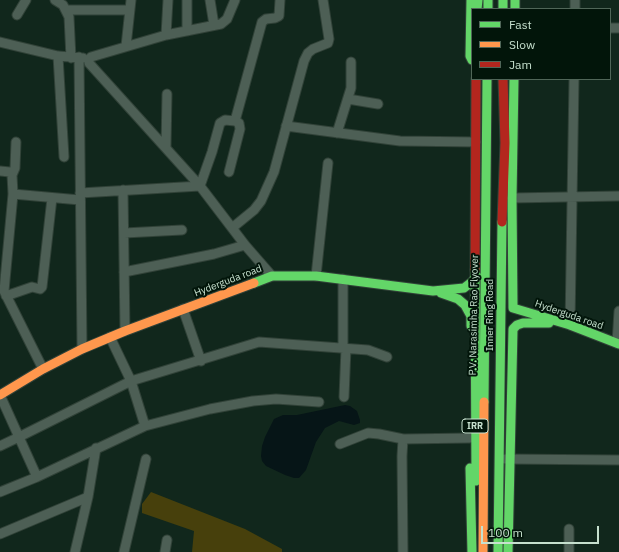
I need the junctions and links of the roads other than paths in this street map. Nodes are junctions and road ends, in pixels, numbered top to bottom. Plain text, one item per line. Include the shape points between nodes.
1 (26, 0) edge
2 (55, 0) edge
3 (131, 0) edge
4 (168, 0) edge
5 (187, 0) edge
6 (210, 0) edge
7 (235, 0) edge
8 (280, 0) edge
9 (324, 0) edge
10 (471, 0) edge
11 (66, 10) junction
12 (130, 10) junction
13 (17, 15) dead end
14 (214, 26) junction
15 (187, 31) junction
16 (166, 35) junction
17 (0, 42) edge
18 (126, 46) junction
19 (58, 56) junction
20 (82, 58) junction
21 (471, 58) edge
22 (352, 62) dead end
23 (476, 80) edge
24 (488, 80) edge
25 (496, 80) edge
26 (503, 80) edge
27 (514, 80) edge
28 (574, 80) edge
29 (167, 94) dead end
30 (348, 99) junction
31 (378, 104) dead end
32 (235, 121) junction
33 (286, 126) junction
34 (337, 133) junction
35 (16, 142) dead end
36 (476, 142) junction
37 (166, 147) junction
38 (64, 157) dead end
39 (328, 163) dead end
40 (0, 171) edge
41 (229, 172) dead end
42 (12, 175) junction
43 (200, 186) junction
44 (123, 190) junction
45 (13, 194) junction
46 (619, 196) edge
47 (80, 197) junction
48 (52, 198) junction
49 (512, 198) junction
50 (573, 198) junction
51 (232, 228) junction
52 (182, 230) dead end
53 (124, 233) junction
54 (245, 245) junction
55 (124, 272) junction
56 (476, 275) junction
57 (272, 276) junction
58 (316, 276) junction
59 (342, 279) junction
60 (432, 290) junction
61 (6, 296) junction
62 (183, 309) junction
63 (619, 311) edge
64 (557, 322) junction
65 (570, 326) junction
66 (125, 331) junction
67 (110, 337) junction
68 (618, 343) edge
69 (344, 348) junction
70 (82, 349) junction
71 (387, 357) dead end
72 (201, 360) junction
73 (43, 369) junction
74 (131, 381) junction
75 (0, 395) edge
76 (344, 397) dead end
77 (319, 402) dead end
78 (145, 426) junction
79 (20, 437) junction
80 (470, 438) junction
81 (403, 439) junction
82 (340, 444) dead end
83 (0, 446) edge
84 (96, 448) junction
85 (146, 459) dead end
86 (510, 459) junction
87 (500, 460) junction
88 (619, 460) edge
89 (37, 477) junction
90 (0, 492) edge
91 (88, 497) junction
92 (569, 529) dead end
93 (0, 534) edge
94 (167, 540) dead end
95 (75, 552) edge
96 (124, 552) edge
97 (165, 552) edge
98 (403, 552) edge
99 (472, 552) edge
100 (477, 552) edge
101 (482, 552) edge
102 (493, 552) edge
103 (498, 552) edge
104 (508, 552) edge
105 (569, 552) edge

1 - 13 street
2 - 11 street
3 - 12 street
4 - 16 street
5 - 15 street
6 - 14 street
7 - 14 street via 227,19
8 - 32 street via 279,16 262,22
9 - 33 street via 330,39 328,43 308,53
10 - 21 main road
11 - 12 street
11 - 20 street
12 - 18 street
14 - 15 street
15 - 16 street
16 - 18 street
17 - 19 street
18 - 20 street
19 - 20 street
19 - 38 street
20 - 37 street
20 - 47 street
22 - 30 street
23 - 36 main road, Inner Ring Road / IRR
24 - 101 main road, P.V. Narasimha Rao Flyover
25 - 102 main road, P.V. Narasimha Rao Flyover
26 - 87 main road, Inner Ring Road / IRR via 505,143 502,198
27 - 49 main road
28 - 50 street
29 - 37 street
30 - 31 street
30 - 34 street
32 - 41 street via 239,123 240,129
32 - 43 street via 226,120 220,123
33 - 34 street
33 - 51 street via 274,172 261,201
34 - 36 street via 400,141
35 - 42 street via 16,168
36 - 56 main road, Inner Ring Road / IRR
37 - 43 street
39 - 58 street
40 - 42 street via 10,172
42 - 45 street
43 - 44 street
43 - 51 street
44 - 47 street
44 - 53 street
45 - 48 street
45 - 61 street via 4,291
46 - 50 street
47 - 48 street
47 - 70 street
48 - 61 street via 42,287 32,287
49 - 50 street
49 - 64 main road, Hyderguda road via 513,308
50 - 65 street
51 - 54 street
52 - 53 street
53 - 55 street
54 - 55 street via 214,254
54 - 57 street
55 - 66 street
56 - 60 main road, Hyderguda road via 464,288
56 - 100 main road, Inner Ring Road / IRR
57 - 58 main road, Hyderguda road
57 - 62 main road, Hyderguda road
58 - 59 main road, Hyderguda road
59 - 60 main road, Hyderguda road
59 - 69 street
60 - 80 main road via 458,299 466,305 471,316
61 - 73 street
62 - 66 main road, Hyderguda road
62 - 72 street
63 - 68 street
64 - 65 main road, Hyderguda road
64 - 86 main road via 524,323 514,329
65 - 68 main road, Hyderguda road
66 - 67 main road, Hyderguda road
67 - 70 main road, Hyderguda road
67 - 74 street
69 - 71 street via 368,350
69 - 72 street via 259,342
69 - 76 street
70 - 73 main road, Hyderguda road
72 - 74 street
73 - 75 main road, Hyderguda road
74 - 78 street
74 - 79 street
75 - 79 street
77 - 78 street via 276,399 253,401
78 - 84 street
79 - 83 street
79 - 89 street
80 - 81 street
80 - 99 main road
81 - 82 street via 368,433
81 - 98 street
84 - 89 street
84 - 91 street
85 - 96 street
86 - 87 street
86 - 88 street
86 - 104 main road
87 - 103 main road, Inner Ring Road / IRR
89 - 90 street
91 - 93 street
91 - 95 street
92 - 105 street
94 - 97 street

